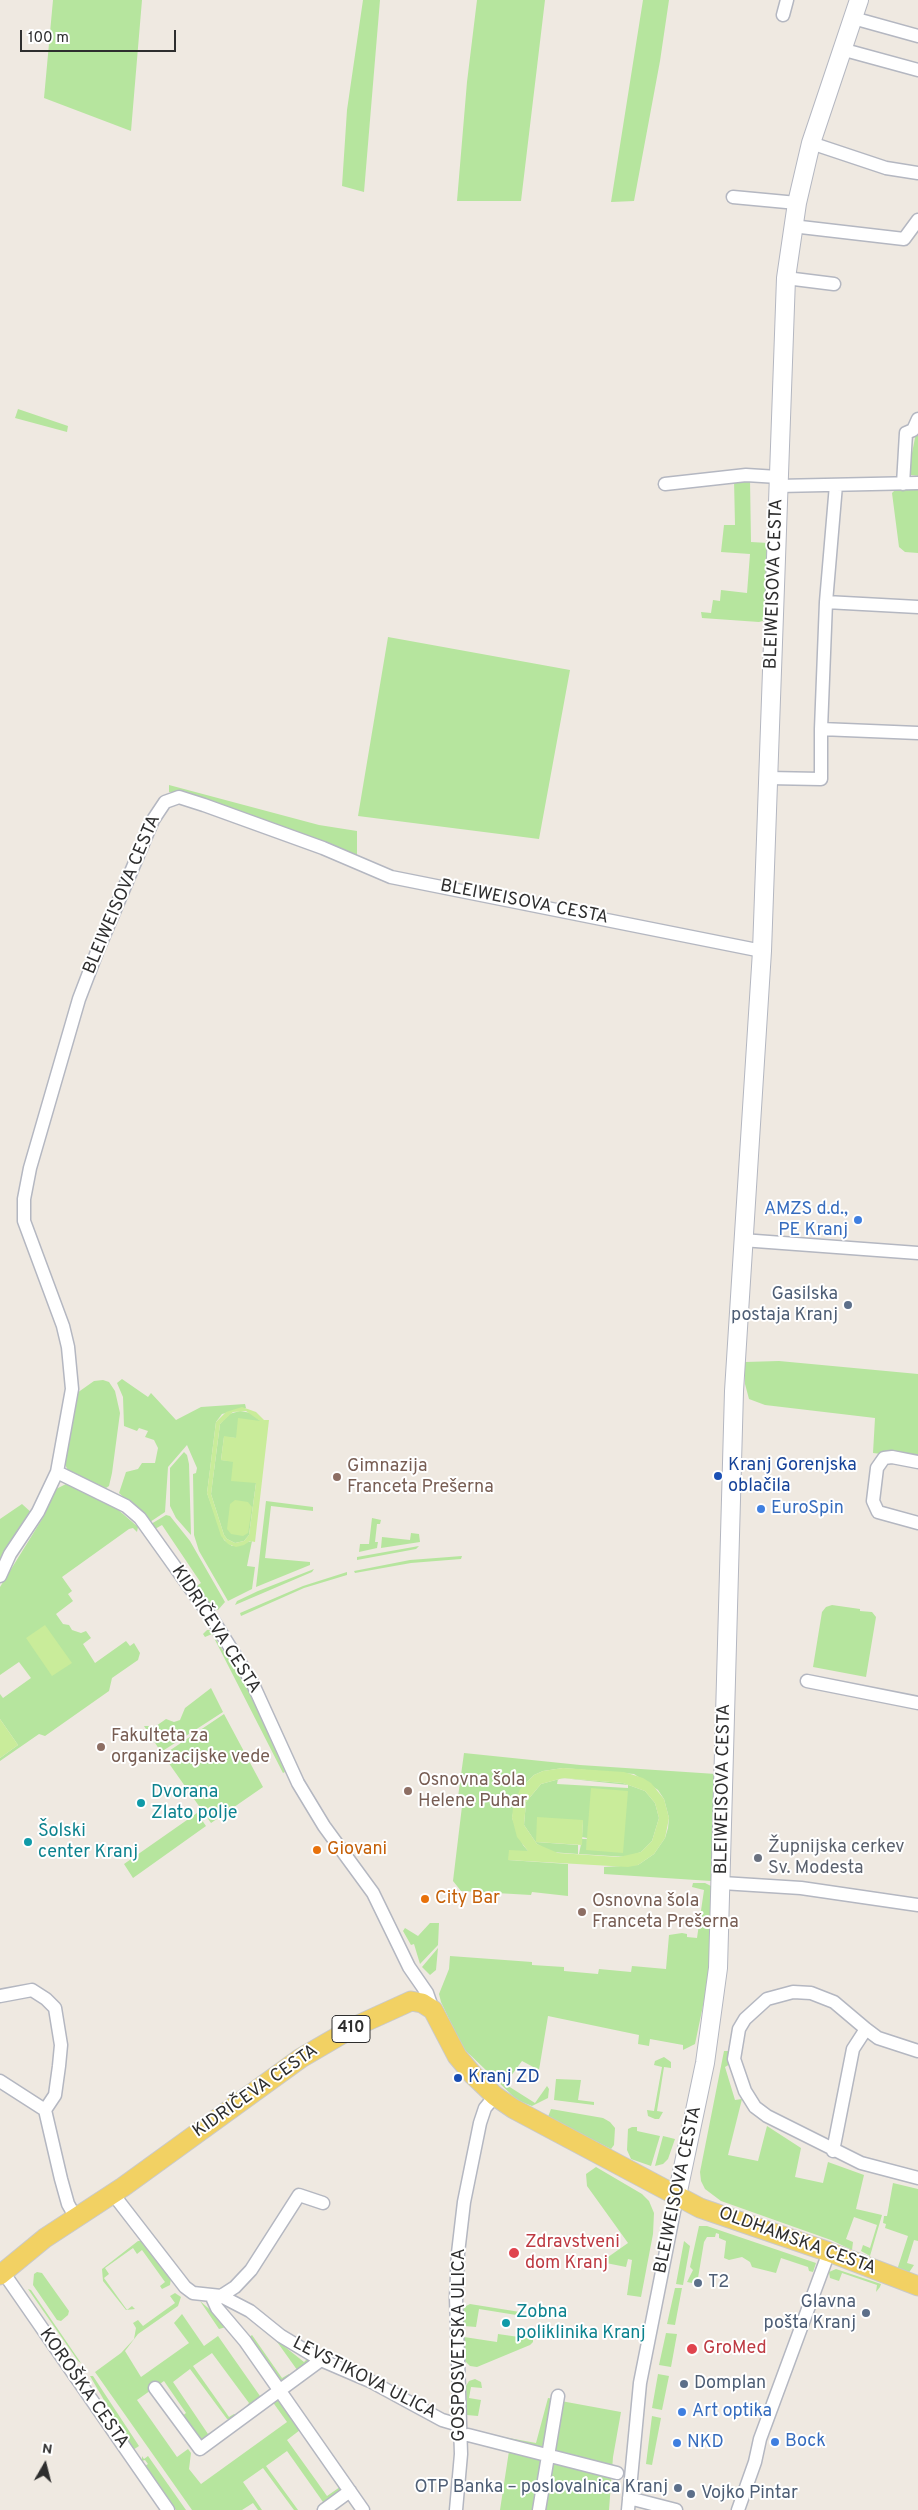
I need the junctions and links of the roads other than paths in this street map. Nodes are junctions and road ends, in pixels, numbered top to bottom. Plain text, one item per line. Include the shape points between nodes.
1 (787, 0) edge
2 (859, 0) edge
3 (783, 15) dead end
4 (853, 18) junction
5 (918, 36) edge
6 (841, 49) junction
7 (918, 70) edge
8 (811, 143) junction
9 (918, 173) edge
10 (733, 196) dead end
11 (796, 203) junction
12 (918, 220) edge
13 (792, 226) junction
14 (786, 278) junction
15 (834, 284) dead end
16 (918, 419) edge
17 (778, 481) junction
18 (918, 483) edge
19 (665, 484) dead end
20 (903, 484) junction
21 (836, 485) junction
22 (826, 602) junction
23 (918, 607) edge
24 (821, 729) junction
25 (918, 733) edge
26 (768, 778) junction
27 (762, 951) junction
28 (742, 1240) junction
29 (918, 1253) edge
30 (918, 1462) edge
31 (57, 1472) junction
32 (918, 1523) edge
33 (0, 1576) edge
34 (807, 1681) dead end
35 (918, 1703) edge
36 (722, 1882) junction
37 (918, 1905) edge
38 (0, 1996) edge
39 (432, 2010) junction
40 (866, 2029) junction
41 (918, 2051) edge
42 (0, 2081) edge
43 (495, 2096) junction
44 (45, 2110) junction
45 (833, 2151) junction
46 (918, 2178) edge
47 (113, 2194) junction
48 (677, 2196) junction
49 (323, 2203) dead end
50 (76, 2218) junction
51 (829, 2252) junction
52 (1, 2271) edge
53 (918, 2286) edge
54 (216, 2296) junction
55 (321, 2360) junction
56 (155, 2388) dead end
57 (280, 2392) junction
58 (558, 2396) dead end
59 (459, 2425) junction
60 (468, 2435) dead end
61 (548, 2456) junction
62 (617, 2473) dead end
63 (350, 2491) junction
64 (629, 2504) edge
65 (168, 2510) edge
66 (324, 2510) edge
67 (363, 2510) edge
68 (456, 2510) edge
69 (539, 2510) edge
70 (676, 2510) edge
71 (738, 2510) edge

1 - 3 street
2 - 4 main road, BLEIWEISOVA CESTA
4 - 5 street
4 - 6 main road, BLEIWEISOVA CESTA
6 - 7 street
6 - 8 main road, BLEIWEISOVA CESTA
8 - 9 street via 886,168
8 - 11 main road, BLEIWEISOVA CESTA
10 - 11 street
11 - 13 main road, BLEIWEISOVA CESTA
12 - 13 street via 904,239
13 - 14 main road, BLEIWEISOVA CESTA
14 - 15 street
14 - 17 main road, BLEIWEISOVA CESTA
16 - 20 street via 913,430 906,433
17 - 19 street via 746,475
17 - 21 street
17 - 26 main road, BLEIWEISOVA CESTA
18 - 20 street
20 - 21 street
21 - 22 street
22 - 23 street
22 - 24 street
24 - 25 street
24 - 26 street via 821,779
26 - 27 main road, BLEIWEISOVA CESTA
27 - 28 main road, BLEIWEISOVA CESTA
27 - 31 street, BLEIWEISOVA CESTA via 391,877 323,848 204,805 179,797 165,802 154,820 79,999 24,1199 24,1221 55,1302 68,1347 72,1389
28 - 29 street
28 - 36 main road, BLEIWEISOVA CESTA via 731,1475
30 - 32 street via 884,1458 877,1468 873,1500 878,1512
31 - 33 street via 38,1512 10,1554
31 - 39 street, KIDRIČEVA CESTA via 126,1506 140,1518 213,1620 252,1682 298,1783 324,1826 373,1893 409,1967 427,1994
34 - 35 street
36 - 37 street via 801,1888
36 - 48 main road, BLEIWEISOVA CESTA via 712,2020
38 - 44 street via 32,1990 55,2008 61,2044 59,2066 55,2094
39 - 43 main road, KIDRIČEVA CESTA via 457,2056
39 - 47 main road, KIDRIČEVA CESTA / 410 via 411,2001 356,2026 302,2058
40 - 41 street via 898,2046
40 - 45 street via 853,2049
40 - 45 street via 834,2002 811,1993 793,1992 767,1999 739,2029 734,2059 744,2091 755,2107
42 - 44 street
43 - 48 main road, KIDRIČEVA CESTA
43 - 59 street, GOSPOSVETSKA ULICA via 484,2108 480,2123 464,2202 458,2253
44 - 50 street via 68,2204
45 - 46 street via 861,2163
47 - 50 main road, KIDRIČEVA CESTA / 410
47 - 54 street via 184,2287
48 - 51 main road, OLDHAMSKA CESTA via 700,2208
48 - 64 street, BLEIWEISOVA CESTA via 640,2383
49 - 54 street via 299,2195 250,2270 235,2287
50 - 52 main road, KIDRIČEVA CESTA / 410
51 - 53 main road, OLDHAMSKA CESTA
51 - 71 street via 760,2439
52 - 65 street, KOROŠKA CESTA
54 - 55 street, LEVSTIKOVA ULICA via 250,2311 281,2336
54 - 57 street via 217,2308 245,2341
55 - 57 street
55 - 59 street, LEVSTIKOVA ULICA via 370,2381 442,2420
56 - 57 street via 200,2449
57 - 63 street
58 - 61 street
59 - 68 street, GOSPOSVETSKA ULICA via 461,2463
60 - 61 street
61 - 62 street
61 - 69 street
63 - 66 street
63 - 67 street
64 - 70 street

